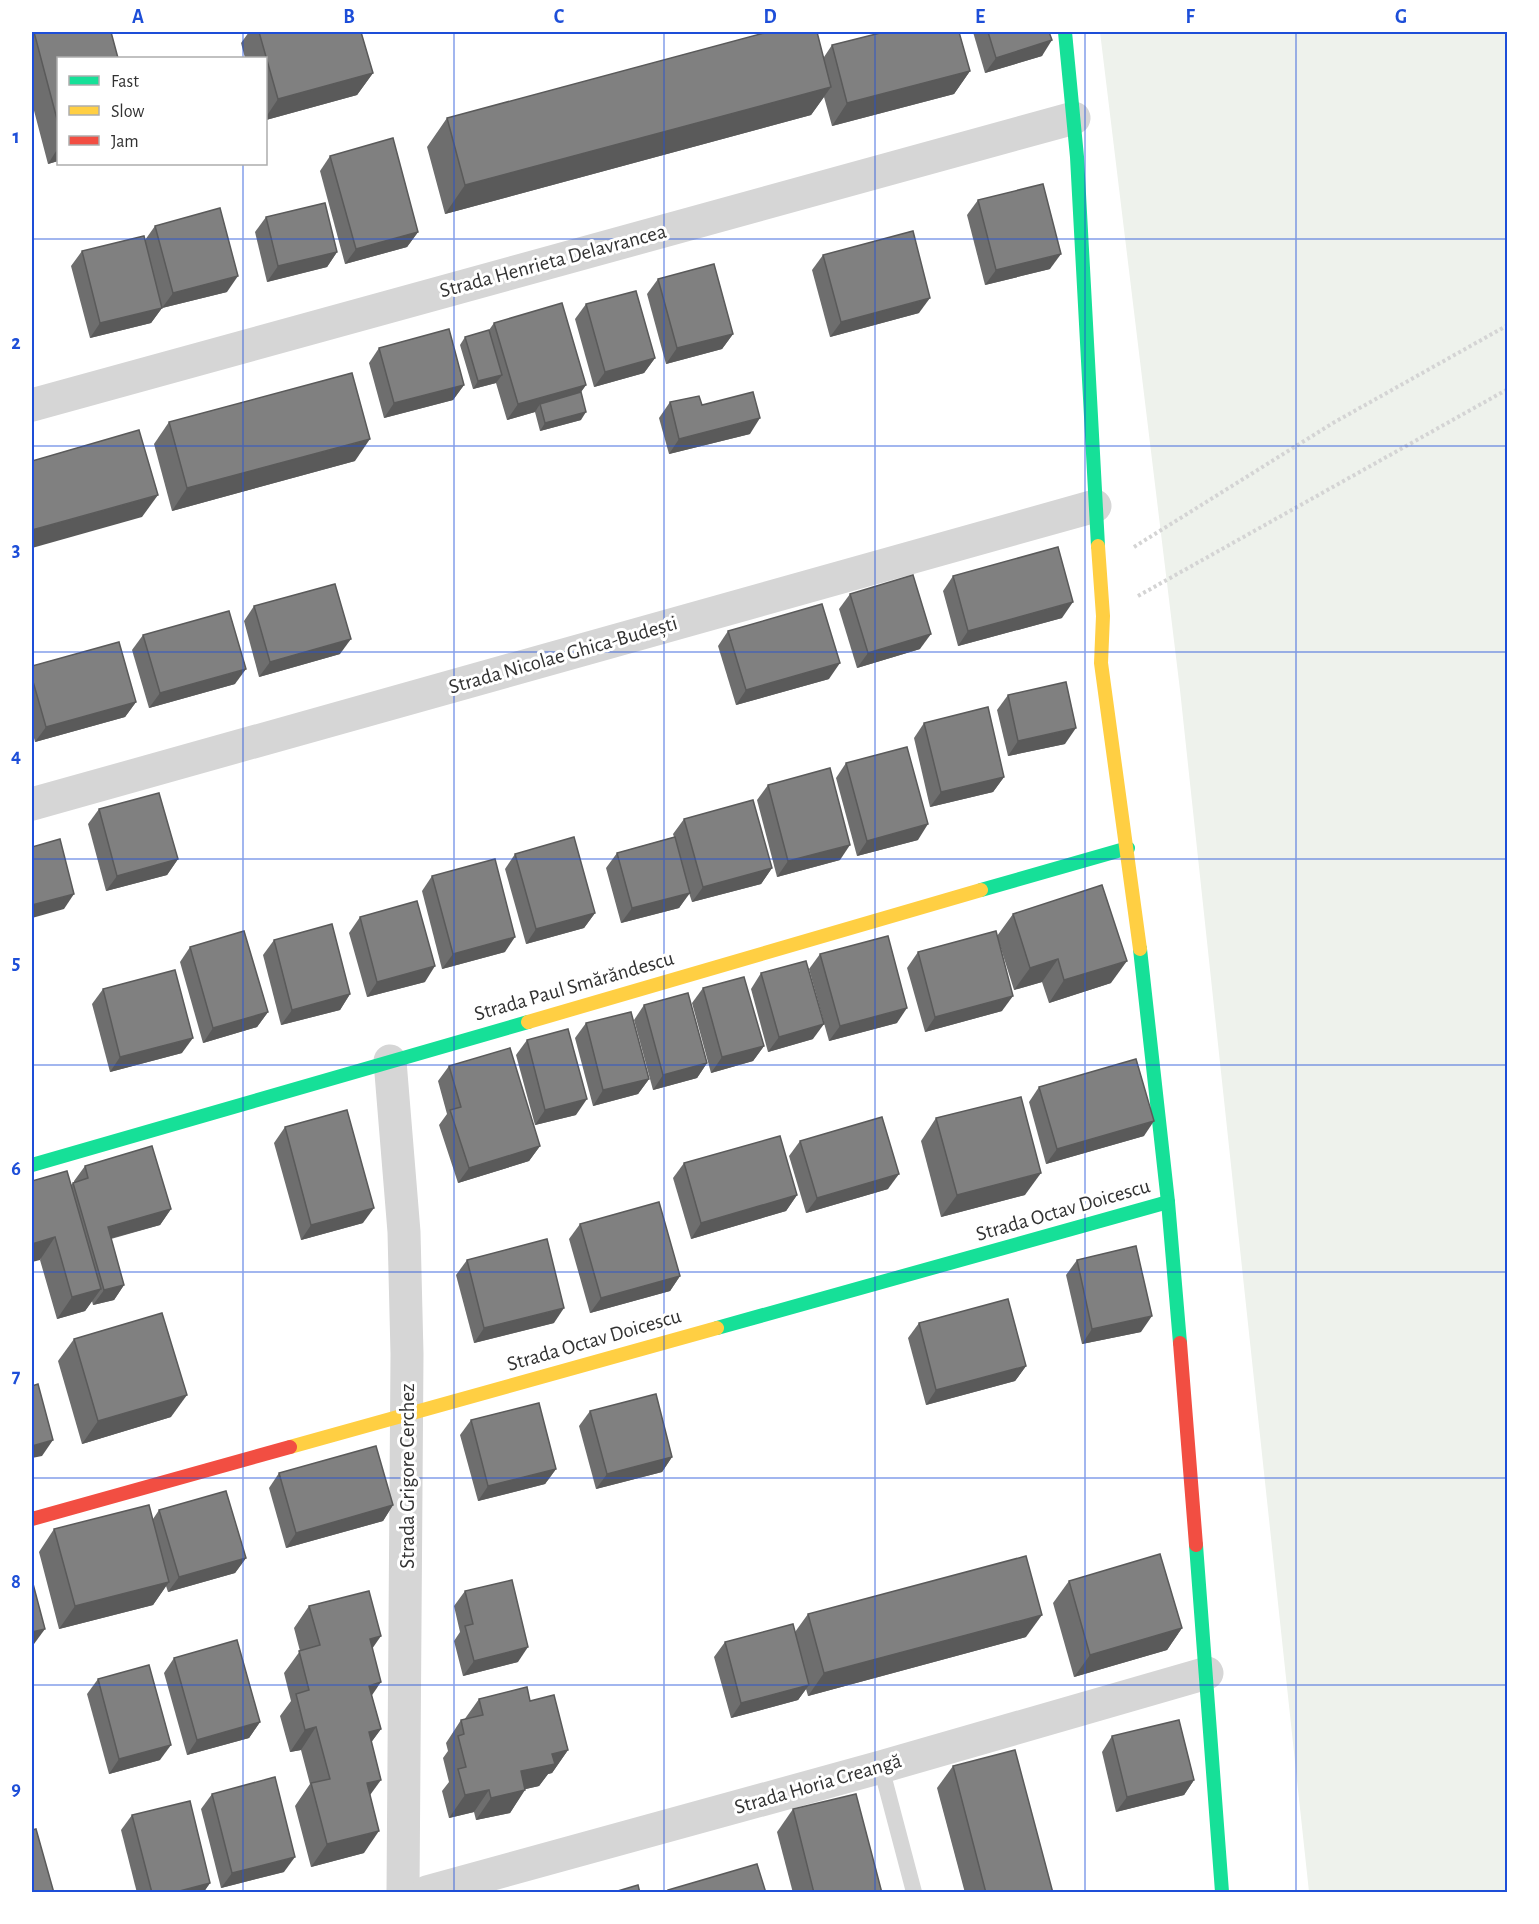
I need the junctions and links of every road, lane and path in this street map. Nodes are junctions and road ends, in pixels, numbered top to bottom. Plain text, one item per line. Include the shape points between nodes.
1 (1065, 32) edge
2 (1074, 118) junction
3 (1508, 325) edge
4 (1508, 389) edge
5 (32, 405) edge
6 (1095, 506) junction
7 (1100, 569) junction
8 (1103, 616) junction
9 (32, 804) edge
10 (1128, 848) junction
11 (390, 1061) junction
12 (32, 1165) edge
13 (1168, 1202) junction
14 (408, 1414) junction
15 (32, 1519) edge
16 (1207, 1673) junction
17 (881, 1767) junction
18 (403, 1893) edge
19 (427, 1893) edge
20 (914, 1893) edge
21 (1222, 1893) edge

1 - 2 street
2 - 5 street, Strada Henrieta Delavrancea
2 - 6 street
3 - 7 path via 1323,429
4 - 8 path
6 - 7 street
6 - 9 street, Strada Nicolae Ghica-Budești
7 - 8 street
8 - 10 street via 1101,663
10 - 11 street, Strada Paul Smărăndescu
10 - 13 street
11 - 12 street, Strada Paul Smărăndescu
11 - 14 street, Strada Grigore Cerchez via 404,1232
13 - 14 street, Strada Octav Doicescu
13 - 16 street
14 - 15 street, Strada Octav Doicescu
14 - 18 street, Strada Grigore Cerchez
16 - 17 street, Strada Horia Creangă
16 - 21 street
17 - 19 street, Strada Horia Creangă
17 - 20 lane

